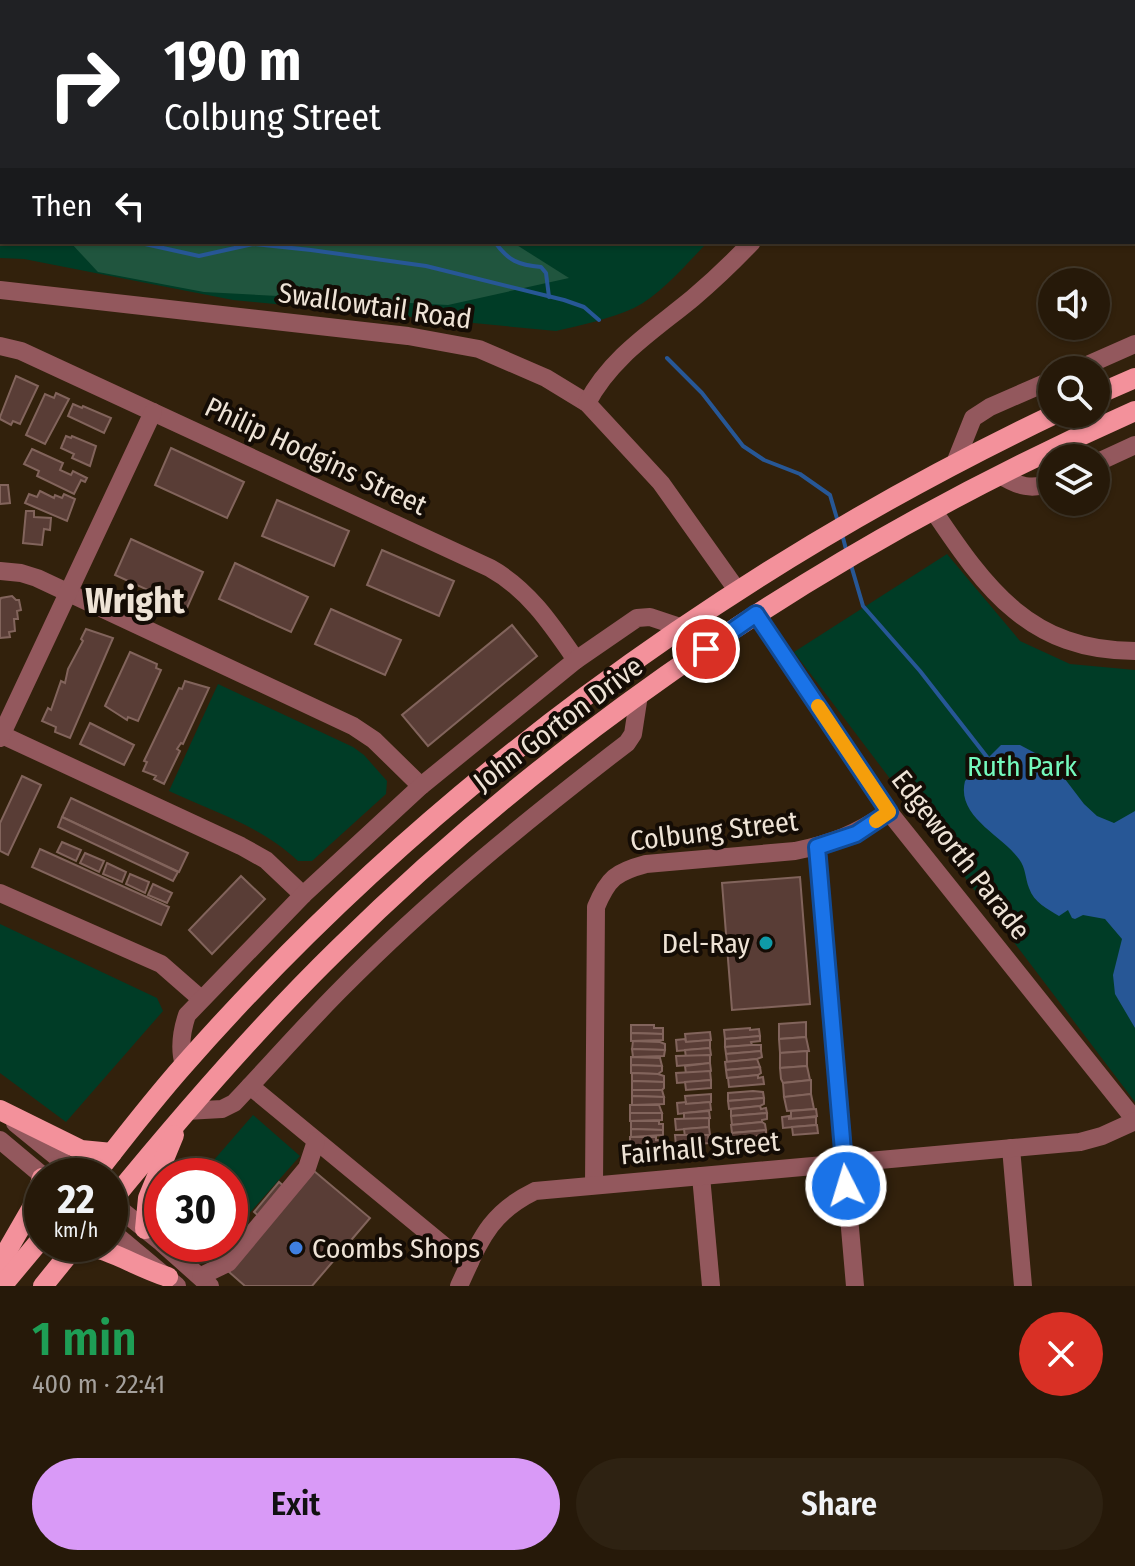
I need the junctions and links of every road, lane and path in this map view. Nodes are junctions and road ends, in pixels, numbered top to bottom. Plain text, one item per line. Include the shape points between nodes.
1 (750, 244) edge
2 (0, 290) edge
3 (1135, 344) edge
4 (0, 346) edge
5 (1108, 356) edge
6 (1135, 378) edge
7 (1038, 386) edge
8 (1110, 389) edge
9 (587, 403) junction
10 (1135, 411) edge
11 (153, 412) junction
12 (1038, 422) edge
13 (1135, 445) edge
14 (1110, 457) edge
15 (955, 463) junction
16 (1000, 475) junction
17 (1038, 489) edge
18 (933, 510) junction
19 (0, 571) edge
20 (737, 590) junction
21 (68, 593) junction
22 (756, 614) junction
23 (680, 627) junction
24 (1135, 651) edge
25 (576, 660) junction
26 (639, 695) junction
27 (1, 735) edge
28 (421, 786) junction
29 (889, 812) junction
30 (817, 847) junction
31 (0, 893) edge
32 (303, 895) junction
33 (201, 999) junction
34 (184, 1065) junction
35 (250, 1086) junction
36 (0, 1110) edge
37 (184, 1114) junction
38 (1135, 1120) edge
39 (0, 1140) edge
40 (316, 1141) junction
41 (1011, 1148) junction
42 (112, 1153) junction
43 (58, 1158) edge
44 (108, 1158) edge
45 (165, 1158) edge
46 (24, 1161) edge
47 (844, 1163) junction
48 (701, 1176) junction
49 (128, 1181) edge
50 (594, 1185) junction
51 (128, 1216) edge
52 (24, 1221) edge
53 (144, 1228) edge
54 (128, 1245) edge
55 (24, 1260) edge
56 (62, 1262) edge
57 (128, 1262) edge
58 (183, 1262) edge
59 (470, 1262) junction
60 (0, 1263) edge
61 (205, 1281) edge
62 (172, 1282) edge
63 (2, 1286) edge
64 (43, 1286) edge
65 (459, 1286) edge
66 (711, 1286) edge
67 (855, 1286) edge
68 (1023, 1286) edge

1 - 9 street via 625,353
2 - 9 street, Swallowtail Road via 408,336 479,349 546,378
3 - 5 street
4 - 11 street, Philip Hodgins Street
6 - 8 main road
7 - 15 street via 973,418
9 - 20 street, Swallowtail Road via 661,483
10 - 16 main road, John Gorton Drive
11 - 21 street
11 - 25 street, Philip Hodgins Street via 504,575 549,621
12 - 15 main road, John Gorton Drive
13 - 14 street
15 - 20 main road, John Gorton Drive
16 - 17 street
16 - 18 main road, John Gorton Drive
18 - 22 main road, John Gorton Drive
18 - 24 street via 993,593 1018,614 1091,647
19 - 21 street via 21,573
20 - 23 main road, John Gorton Drive
21 - 27 street
21 - 28 street via 353,726
22 - 26 main road, John Gorton Drive
22 - 29 street, Edgeworth Parade
23 - 25 street, John Gorton Drive via 637,618
23 - 34 main road, John Gorton Drive via 517,749 403,846 305,937
25 - 28 street, John Gorton Drive
26 - 35 street via 627,743 513,833 388,944
26 - 37 main road, John Gorton Drive via 416,875 281,1006
27 - 32 street via 241,846 266,860
28 - 32 street, John Gorton Drive
29 - 30 street, Colbung Street via 856,834
29 - 38 street, Edgeworth Parade
30 - 47 street
30 - 50 street, Colbung Street via 646,864 623,870 606,884 596,907
31 - 33 street via 161,964
32 - 33 street, John Gorton Drive
33 - 34 street, John Gorton Drive via 183,1026
34 - 42 main road, John Gorton Drive
35 - 37 street via 222,1109
35 - 40 street
36 - 42 main road via 81,1150
36 - 43 street
37 - 45 main road
37 - 49 main road, John Gorton Drive
38 - 41 street, Fairhall Street via 1089,1141
39 - 46 street
40 - 59 street via 416,1235
40 - 61 street via 307,1168 228,1263
41 - 47 street, Fairhall Street
41 - 68 street
42 - 44 main road, John Gorton Drive
47 - 48 street, Fairhall Street
47 - 67 street
48 - 50 street, Fairhall Street
48 - 66 street
50 - 59 street, Fairhall Street via 535,1191 513,1202 487,1227
51 - 53 street
52 - 60 main road
54 - 62 street
55 - 63 main road
56 - 64 main road
57 - 62 main road
58 - 61 street
59 - 65 street, Fairhall Street

